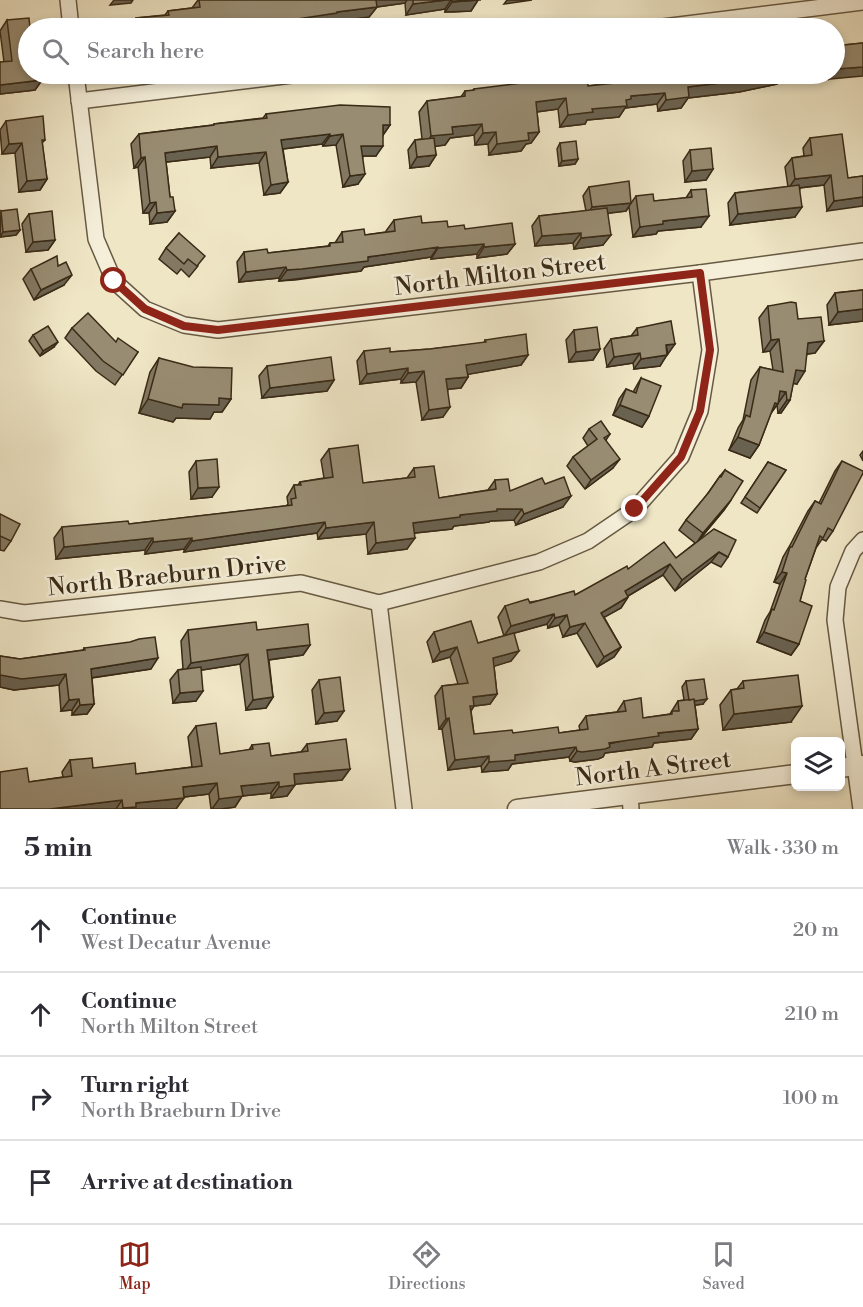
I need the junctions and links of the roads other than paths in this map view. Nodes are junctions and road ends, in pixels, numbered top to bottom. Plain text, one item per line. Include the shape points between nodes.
1 (68, 0) edge
2 (863, 2) edge
3 (70, 18) edge
4 (735, 18) edge
5 (77, 84) edge
6 (218, 84) edge
7 (79, 101) junction
8 (863, 250) edge
9 (700, 273) junction
10 (863, 540) edge
11 (379, 603) junction
12 (0, 609) edge
13 (853, 766) edge
14 (791, 775) edge
15 (631, 802) edge
16 (404, 809) edge
17 (517, 809) edge
18 (861, 809) edge

1 - 3 street
2 - 4 street
5 - 7 street, North Milton Street
6 - 7 street
7 - 9 street, North Milton Street via 96,239 114,281 145,309 184,326 218,330
8 - 9 street, North Milton Street
9 - 11 street, North Braeburn Drive via 710,350 700,411 681,457 635,509 588,541 539,562
10 - 13 street via 853,551 838,587 835,620
11 - 12 street, North Braeburn Drive via 301,584 24,613
11 - 16 street
13 - 18 street
14 - 15 street, North A Street
15 - 17 street, North A Street

